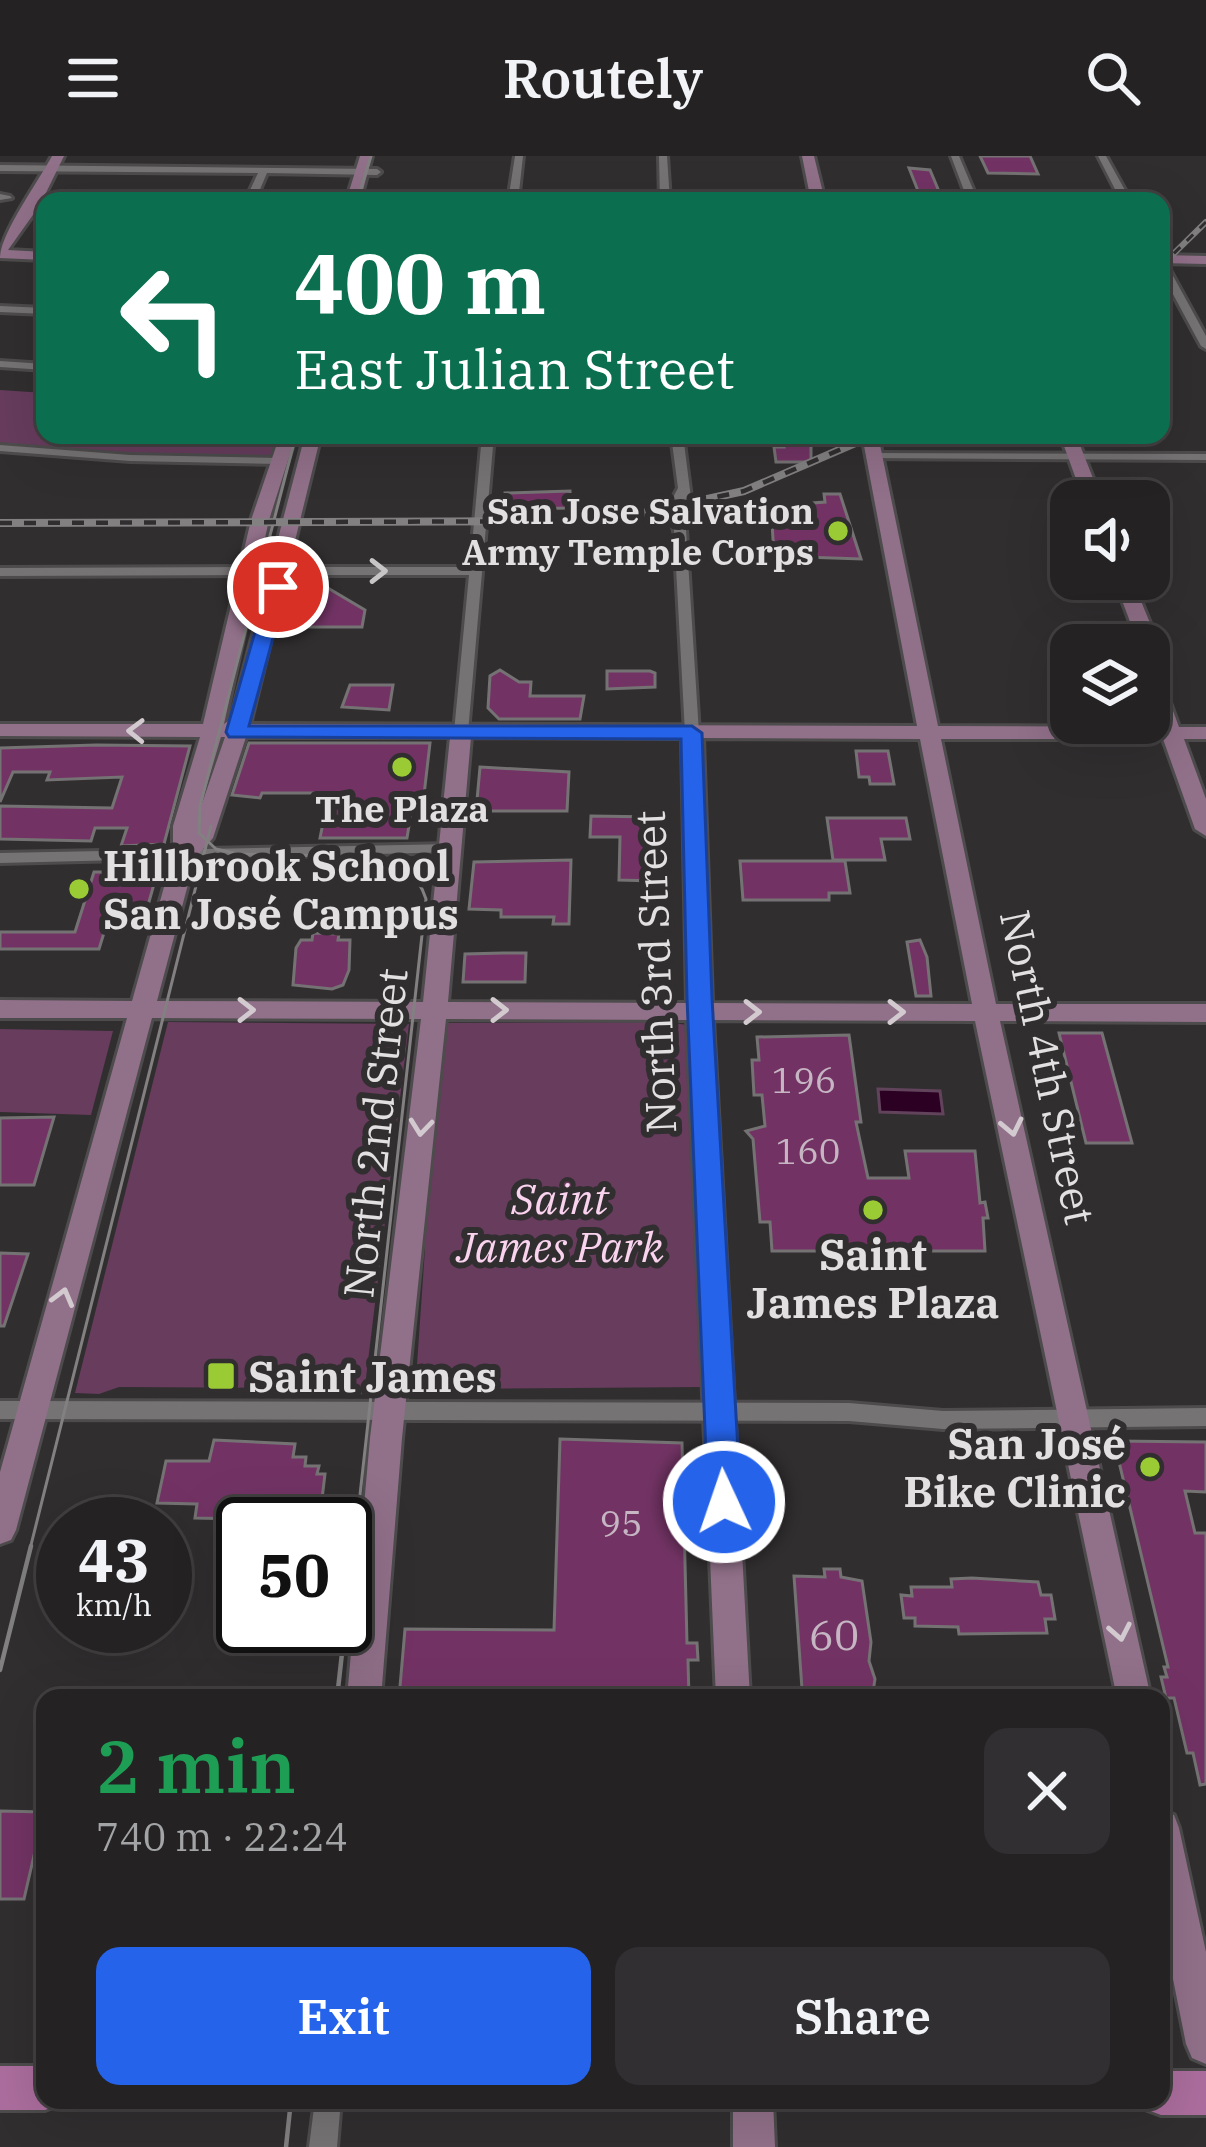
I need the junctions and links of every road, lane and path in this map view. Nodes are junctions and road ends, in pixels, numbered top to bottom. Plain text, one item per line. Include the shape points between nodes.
1 (58, 156) edge
2 (367, 156) edge
3 (519, 156) edge
4 (662, 156) edge
5 (808, 156) edge
6 (956, 156) edge
7 (1102, 156) edge
8 (373, 167) edge
9 (0, 168) edge
10 (49, 170) junction
11 (262, 172) junction
12 (36, 192) edge
13 (254, 192) edge
14 (514, 192) edge
15 (664, 192) edge
16 (816, 192) edge
17 (970, 192) edge
18 (1121, 192) edge
19 (24, 213) edge
20 (0, 252) edge
21 (36, 255) edge
22 (1206, 260) edge
23 (1170, 261) edge
24 (1170, 278) edge
25 (0, 309) edge
26 (36, 311) edge
27 (1206, 346) edge
28 (0, 364) edge
29 (36, 366) edge
30 (286, 444) edge
31 (311, 444) edge
32 (487, 444) edge
33 (677, 444) edge
34 (1057, 444) edge
35 (1067, 444) edge
36 (871, 445) edge
37 (0, 448) edge
38 (1066, 455) junction
39 (1206, 457) edge
40 (280, 461) junction
41 (1070, 480) edge
42 (1081, 480) edge
43 (251, 571) junction
44 (277, 571) junction
45 (474, 571) junction
46 (0, 572) edge
47 (1170, 729) edge
48 (0, 730) edge
49 (224, 732) junction
50 (461, 732) junction
51 (692, 733) junction
52 (928, 733) junction
53 (1206, 733) edge
54 (1172, 734) junction
55 (1206, 829) edge
56 (452, 849) junction
57 (184, 855) junction
58 (0, 857) edge
59 (0, 1009) edge
60 (141, 1010) junction
61 (432, 1010) junction
62 (700, 1011) junction
63 (988, 1012) junction
64 (1206, 1012) edge
65 (390, 1409) junction
66 (16, 1410) edge
67 (721, 1410) junction
68 (1206, 1417) edge
69 (1075, 1418) junction
70 (0, 1530) edge
71 (365, 1689) edge
72 (733, 1689) edge
73 (1132, 1689) edge
74 (1170, 1871) edge
75 (1206, 2044) edge
76 (0, 2087) edge
77 (36, 2088) edge
78 (1170, 2093) edge
79 (1206, 2093) edge
80 (327, 2109) edge
81 (752, 2109) edge
82 (323, 2147) edge
83 (754, 2147) edge

1 - 10 main road
2 - 8 main road
3 - 14 street
4 - 15 street
5 - 16 main road
6 - 17 street
7 - 18 street
8 - 11 street
9 - 10 street
10 - 11 street
10 - 12 main road
11 - 13 street
19 - 20 main road
20 - 21 main road
22 - 23 main road
24 - 27 street
25 - 26 street
28 - 29 street
30 - 40 main road
31 - 44 main road
32 - 45 street, North 2nd Street
33 - 51 street, North 3rd Street via 687,508 680,530
34 - 38 main road
35 - 38 main road
36 - 38 street
36 - 52 main road, North 4th Street
37 - 40 street
38 - 39 street
38 - 41 main road
38 - 42 main road
40 - 43 main road
43 - 44 street, bridge
43 - 46 street
43 - 49 main road
44 -> 45 street
44 - 49 main road
45 - 50 street, North 2nd Street
47 - 54 main road
49 -> 48 main road
49 - 50 main road
49 - 57 main road via 202,838
50 - 51 main road
50 - 56 main road, North 2nd Street
51 - 52 main road
51 - 62 main road, North 3rd Street
52 - 54 main road
52 - 63 main road, North 4th Street
53 - 54 main road
54 - 55 main road
56 - 57 street
56 - 61 main road, North 2nd Street
57 - 58 street
57 - 60 main road
59 - 60 main road
60 -> 61 main road
66 -> 60 main road
61 -> 62 main road
61 -> 65 main road, North 2nd Street
62 -> 63 main road
62 - 67 main road, North 3rd Street
63 - 64 main road
63 -> 69 main road, North 4th Street
65 - 66 street
65 - 67 street
65 - 71 main road, North 2nd Street
66 - 70 main road
67 - 69 street
67 - 72 main road, North 3rd Street
68 - 69 street
69 -> 73 main road, North 4th Street
74 - 75 main road
76 - 77 main road
78 - 79 main road
80 - 82 street
81 - 83 main road

